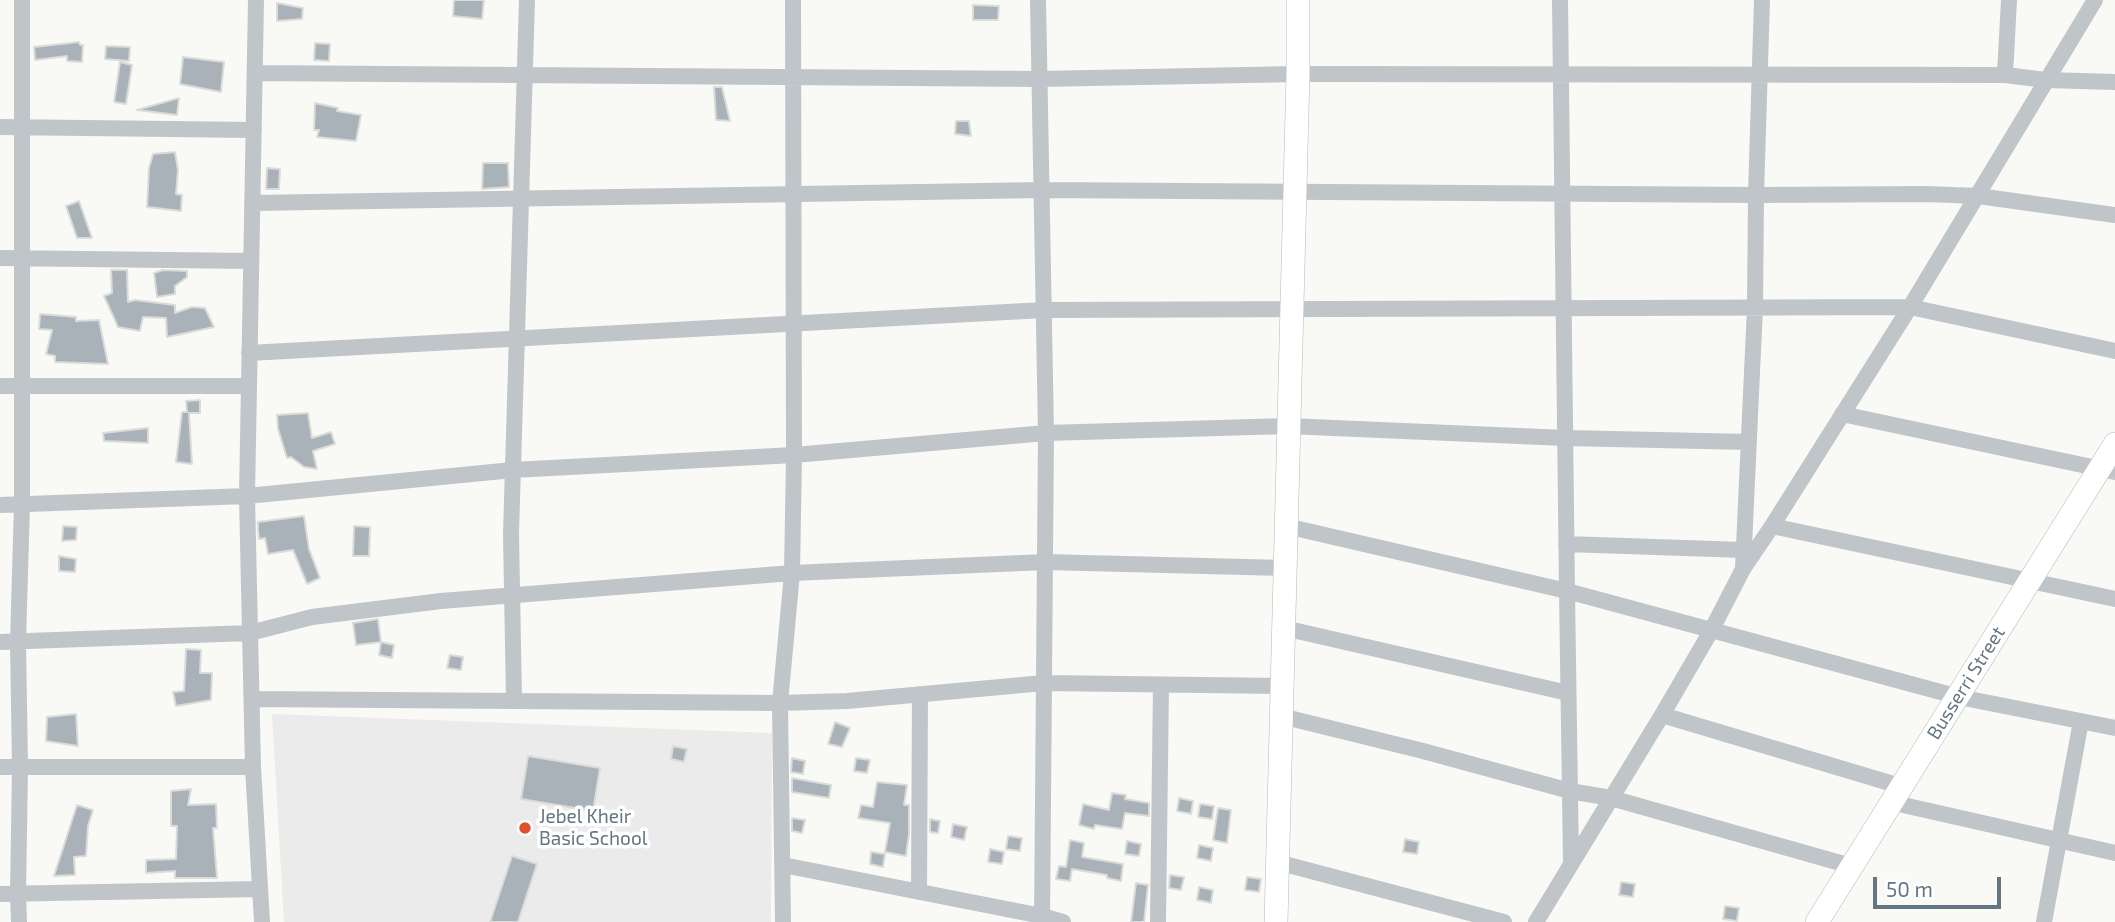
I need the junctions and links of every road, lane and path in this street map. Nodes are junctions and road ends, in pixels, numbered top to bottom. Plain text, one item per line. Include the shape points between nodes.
1 (22, 0) edge
2 (256, 0) edge
3 (527, 0) edge
4 (793, 0) edge
5 (1038, 0) edge
6 (1298, 0) edge
7 (1560, 0) edge
8 (1762, 0) edge
9 (2009, 0) edge
10 (2095, 0) edge
11 (255, 73) junction
12 (1298, 74) junction
13 (524, 75) junction
14 (1561, 75) junction
15 (1761, 75) junction
16 (2005, 75) junction
17 (793, 77) junction
18 (1040, 79) junction
19 (2046, 80) junction
20 (2115, 82) edge
21 (0, 127) edge
22 (22, 128) junction
23 (254, 130) junction
24 (1042, 190) junction
25 (1295, 191) junction
26 (1562, 193) junction
27 (794, 194) junction
28 (1755, 195) junction
29 (1978, 196) junction
30 (521, 198) junction
31 (252, 203) junction
32 (2115, 215) edge
33 (0, 258) edge
34 (22, 258) junction
35 (251, 261) junction
36 (1755, 307) junction
37 (1910, 307) junction
38 (1563, 308) junction
39 (1292, 309) junction
40 (1044, 310) junction
41 (794, 323) junction
42 (517, 338) junction
43 (2115, 351) edge
44 (249, 353) junction
45 (0, 386) edge
46 (22, 386) junction
47 (249, 386) junction
48 (1842, 414) junction
49 (1288, 426) junction
50 (1046, 433) junction
51 (1565, 438) junction
52 (1749, 442) junction
53 (2115, 444) edge
54 (794, 455) junction
55 (513, 470) junction
56 (2108, 471) edge
57 (247, 496) junction
58 (0, 505) edge
59 (22, 505) junction
60 (1286, 526) junction
61 (1772, 526) junction
62 (1566, 544) junction
63 (1744, 550) junction
64 (1045, 562) junction
65 (1285, 568) junction
66 (1743, 569) junction
67 (792, 573) junction
68 (2030, 582) junction
69 (1567, 591) junction
70 (511, 596) junction
71 (2115, 599) edge
72 (1283, 628) junction
73 (1711, 631) junction
74 (250, 633) junction
75 (0, 642) edge
76 (18, 642) junction
77 (1044, 683) junction
78 (1161, 685) junction
79 (1282, 686) junction
80 (1568, 693) junction
81 (920, 694) junction
82 (1959, 696) junction
83 (252, 699) junction
84 (514, 700) junction
85 (780, 703) junction
86 (1662, 715) junction
87 (1281, 716) junction
88 (2081, 721) junction
89 (2115, 728) edge
90 (0, 767) edge
91 (20, 767) junction
92 (253, 767) junction
93 (1570, 791) junction
94 (1895, 794) junction
95 (1611, 799) junction
96 (2059, 842) junction
97 (2115, 853) edge
98 (1277, 862) junction
99 (1572, 864) junction
100 (783, 865) junction
101 (1851, 866) junction
102 (258, 889) junction
103 (919, 892) junction
104 (0, 894) edge
105 (18, 894) junction
106 (1042, 919) edge
107 (19, 922) edge
108 (262, 922) edge
109 (783, 922) edge
110 (1063, 922) edge
111 (1158, 922) edge
112 (1276, 922) edge
113 (1504, 922) edge
114 (1536, 922) edge
115 (1817, 922) edge
116 (2044, 922) edge

1 - 22 street
2 - 11 street
3 - 13 street
4 - 17 street
5 - 18 street
6 - 12 street
7 - 14 street
8 - 15 street
9 - 16 street
10 - 19 street
11 - 13 street
11 - 23 street
12 - 14 street
12 - 18 street
12 - 25 street
13 - 17 street
13 - 30 street
14 - 15 street
14 - 26 street
15 - 16 street
15 - 28 street
16 - 19 street
17 - 18 street
17 - 27 street
18 - 24 street
19 - 20 street
19 - 29 street
21 - 22 street
22 - 23 street
22 - 34 street
23 - 31 street
24 - 25 street
24 - 27 street
24 - 40 street
25 - 26 street
25 - 39 street
26 - 28 street
26 - 38 street
27 - 30 street
27 - 41 street
28 - 29 street
28 - 36 street
29 - 32 street
29 - 37 street
30 - 31 street
30 - 42 street
31 - 35 street
33 - 34 street
34 - 35 street
34 - 46 street
35 - 44 street
36 - 37 street
36 - 38 street
36 - 52 street
37 - 43 street
37 - 48 street
38 - 39 street
38 - 51 street
39 - 40 street
39 - 49 street
40 - 41 street
40 - 50 street
41 - 42 street
41 - 54 street
42 - 44 street
42 - 55 street
44 - 47 street
45 - 46 street
46 - 47 street
46 - 59 street
47 - 57 street
48 - 56 street
48 - 61 street
49 - 50 street
49 - 51 street
49 - 60 street
50 - 54 street
50 - 64 street
51 - 52 street
51 - 62 street
52 - 63 street
53 - 56 street, Busserri Street
54 - 55 street
54 - 67 street
55 - 57 street
55 - 70 street
56 - 68 street, Busserri Street
57 - 59 street
57 - 74 street
58 - 59 street
59 - 76 street
60 - 65 street
60 - 69 street
61 - 66 street
61 - 68 street
62 - 63 street
62 - 69 street
63 - 66 street
64 - 65 street
64 - 67 street
64 - 77 street
65 - 72 street
66 - 73 street
67 - 70 street
67 - 85 street
68 - 71 street
68 - 82 street, Busserri Street
69 - 73 street
69 - 80 street
70 - 74 street via 312,617
70 - 84 street
72 - 79 street
72 - 80 street
73 - 82 street
73 - 86 street
74 - 76 street
74 - 83 street
75 - 76 street
76 - 91 street
77 - 78 street
77 - 81 street
77 - 106 street
78 - 79 street
78 - 111 street
79 - 87 street
80 - 93 street
81 - 85 street
81 - 103 street
82 - 88 street
82 - 94 street, Busserri Street
83 - 84 street
83 - 92 street
84 - 85 street
85 - 100 street
86 - 94 street
86 - 95 street
87 - 93 street
87 - 98 street
88 - 89 street
88 - 96 street
90 - 91 street
91 - 92 street
91 - 105 street
92 - 102 street
93 - 95 street
93 - 99 street
94 - 96 street
94 - 101 street, Busserri Street
95 - 99 street
95 - 101 street
96 - 97 street
96 - 116 street
98 - 112 street
98 - 113 street
99 - 114 street
100 - 103 street
100 - 109 street
101 - 115 street, Busserri Street
102 - 105 street
102 - 108 street
103 - 106 street
104 - 105 street
105 - 107 street
106 - 110 street

